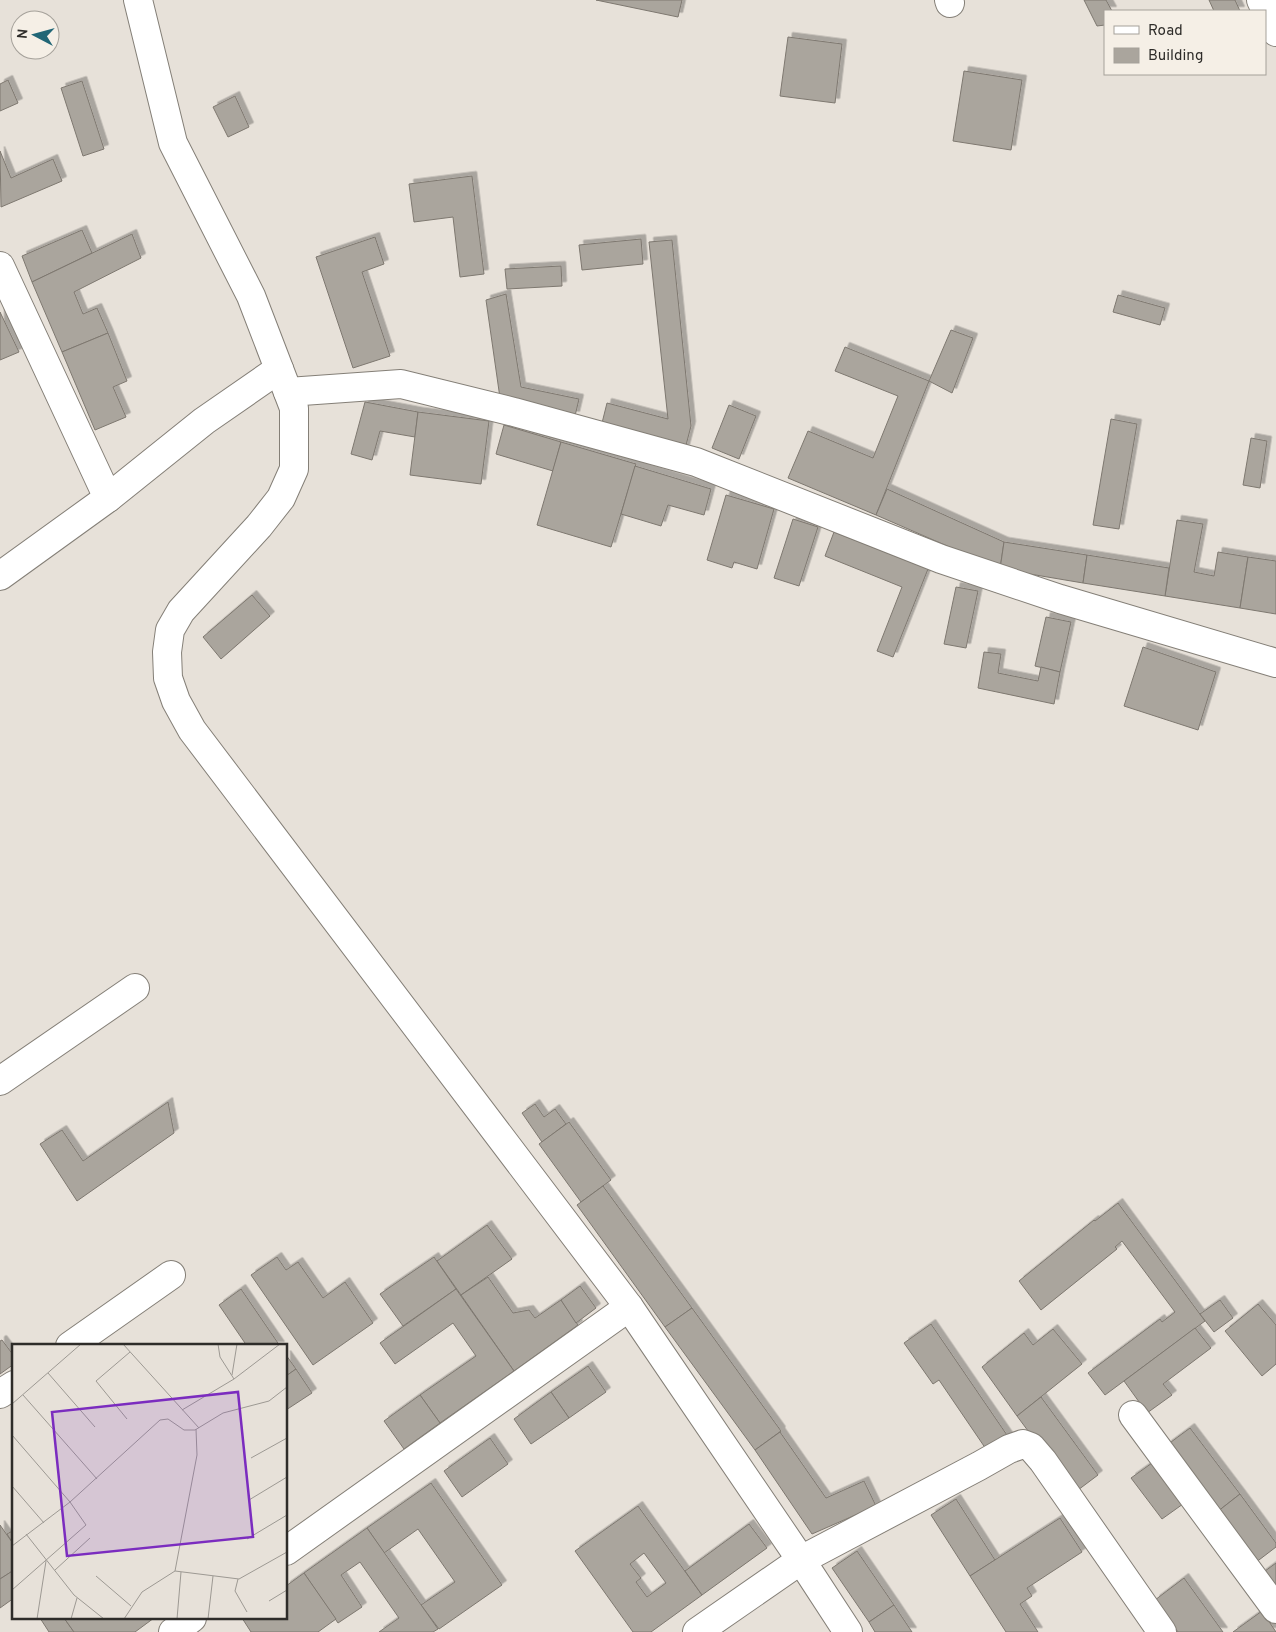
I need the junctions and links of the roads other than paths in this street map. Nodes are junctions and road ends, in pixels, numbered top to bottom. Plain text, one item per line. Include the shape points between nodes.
1 (138, 0) edge
2 (1266, 11) edge
3 (1276, 32) edge
4 (0, 266) edge
5 (284, 380) junction
6 (108, 498) junction
7 (0, 576) edge
8 (1276, 663) edge
9 (135, 988) dead end
10 (0, 1081) edge
11 (171, 1275) dead end
12 (629, 1307) junction
13 (73, 1344) edge
14 (12, 1386) edge
15 (0, 1394) edge
16 (1133, 1415) dead end
17 (288, 1550) edge
18 (801, 1560) junction
19 (1276, 1609) edge
20 (189, 1620) edge
21 (173, 1632) edge
22 (697, 1632) edge
23 (848, 1632) edge
24 (1162, 1632) edge

1 - 5 street via 173,143 251,296
2 - 3 street
4 - 6 street
5 - 6 street via 204,421
5 - 8 street via 401,384 696,462 941,559 1060,599
5 - 12 street via 294,408 294,469 281,498 181,611 170,630 168,678 176,700 192,730
6 - 7 street
9 - 10 street
11 - 13 street
12 - 17 street
12 - 18 street
14 - 15 street
16 - 19 street
18 - 22 street
18 - 23 street
18 - 24 street via 1023,1444 1031,1447 1043,1461
20 - 21 street

